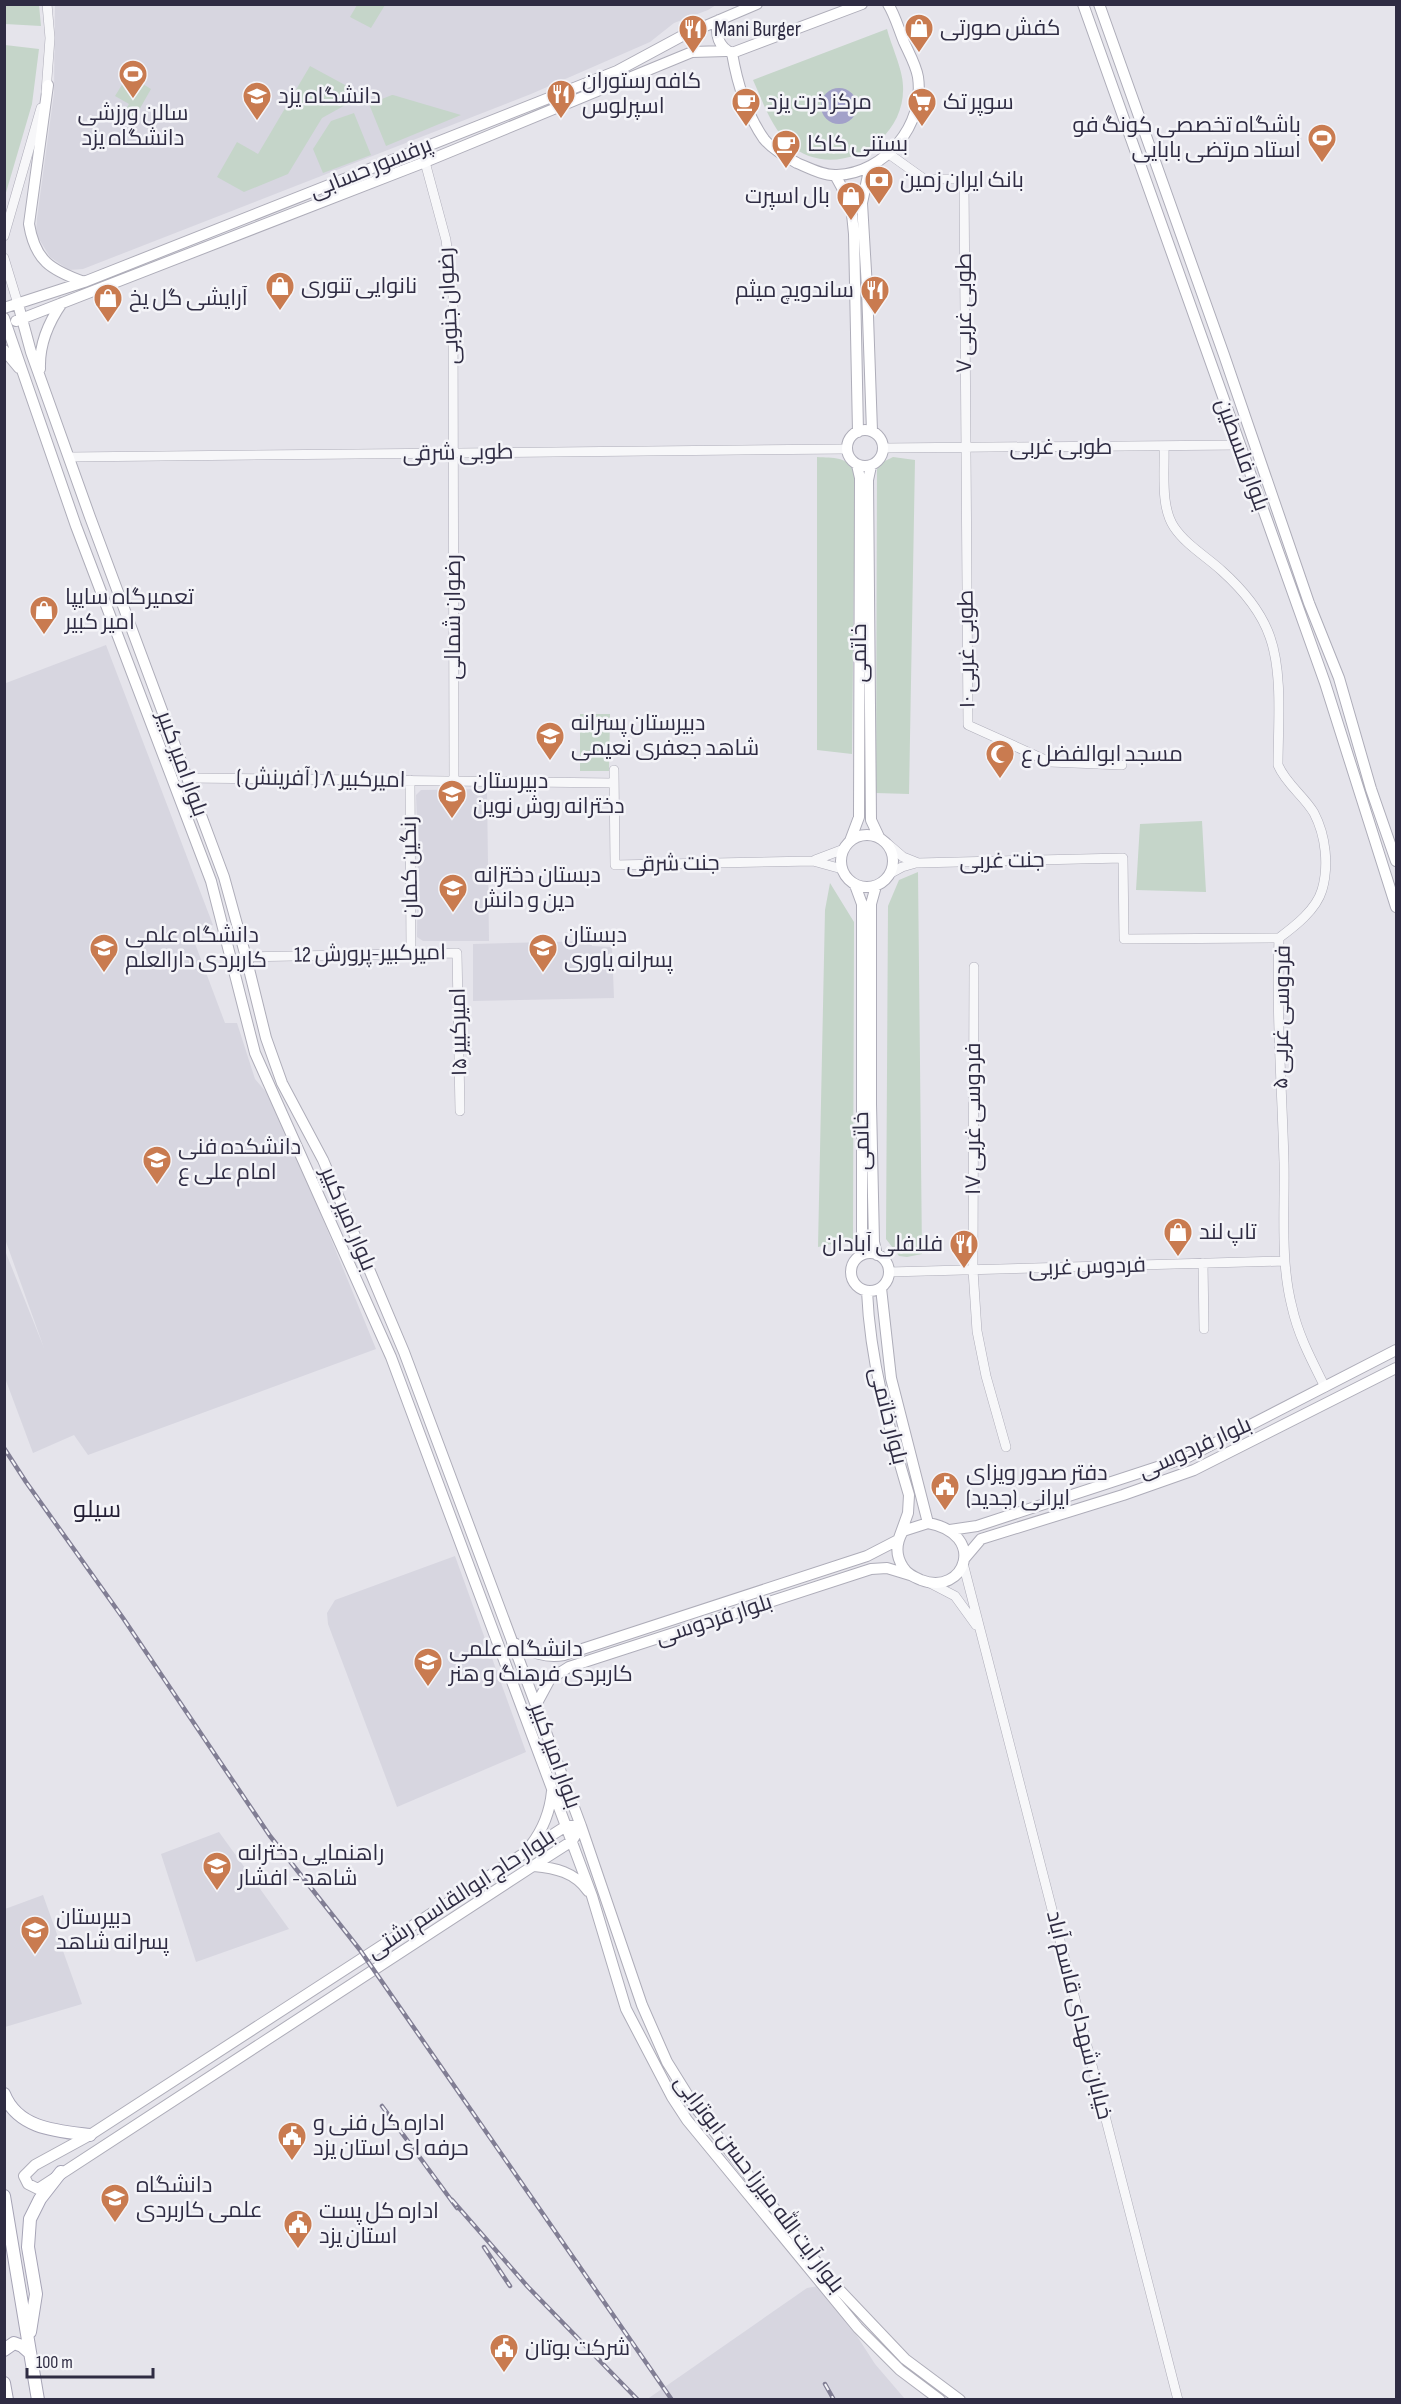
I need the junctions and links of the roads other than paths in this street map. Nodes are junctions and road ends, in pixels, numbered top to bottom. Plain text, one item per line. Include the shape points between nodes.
1 (47, 4) edge
2 (729, 4) edge
3 (757, 4) edge
4 (862, 4) edge
5 (888, 4) edge
6 (1083, 4) edge
7 (1099, 4) edge
8 (722, 19) junction
9 (729, 52) junction
10 (48, 85) junction
11 (888, 154) junction
12 (425, 162) junction
13 (870, 166) junction
14 (835, 175) junction
15 (4, 236) edge
16 (4, 258) edge
17 (84, 282) junction
18 (62, 303) junction
19 (18, 304) junction
20 (4, 308) edge
21 (22, 319) junction
22 (5, 322) edge
23 (4, 350) edge
24 (24, 375) junction
25 (41, 375) junction
26 (872, 431) junction
27 (858, 432) junction
28 (1164, 446) junction
29 (1239, 446) junction
30 (965, 447) junction
31 (884, 448) junction
32 (847, 449) junction
33 (452, 453) junction
34 (69, 456) junction
35 (857, 465) junction
36 (871, 466) junction
37 (123, 606) junction
38 (108, 611) junction
39 (1339, 678) junction
40 (1325, 683) junction
41 (1122, 765) dead end
42 (614, 770) dead end
43 (188, 778) junction
44 (410, 780) junction
45 (454, 781) junction
46 (614, 783) junction
47 (883, 840) junction
48 (847, 845) junction
49 (813, 861) junction
50 (1396, 861) edge
51 (918, 863) junction
52 (842, 869) junction
53 (891, 873) junction
54 (855, 885) junction
55 (876, 886) junction
56 (1396, 907) edge
57 (1279, 938) junction
58 (411, 953) junction
59 (457, 953) joint
60 (246, 957) junction
61 (974, 967) dead end
62 (460, 1111) dead end
63 (862, 1255) junction
64 (877, 1255) junction
65 (1285, 1261) junction
66 (1203, 1263) junction
67 (973, 1270) junction
68 (889, 1272) junction
69 (881, 1288) junction
70 (867, 1291) junction
71 (1204, 1329) dead end
72 (1396, 1350) edge
73 (1396, 1368) edge
74 (1325, 1387) junction
75 (1006, 1447) dead end
76 (453, 1485) junction
77 (440, 1489) junction
78 (928, 1523) junction
79 (950, 1530) junction
80 (899, 1539) junction
81 (964, 1561) junction
82 (910, 1575) junction
83 (930, 1583) junction
84 (981, 1631) junction
85 (512, 1642) junction
86 (536, 1705) junction
87 (552, 1788) junction
88 (566, 1826) junction
89 (581, 1826) junction
90 (572, 1841) junction
91 (526, 1852) junction
92 (533, 1866) junction
93 (604, 1893) joint
94 (592, 1896) junction
95 (4, 2094) edge
96 (90, 2135) junction
97 (61, 2172) junction
98 (4, 2196) edge
99 (29, 2348) junction
100 (4, 2350) edge
101 (4, 2383) edge
102 (7, 2400) edge
103 (38, 2400) edge
104 (940, 2400) edge
105 (960, 2400) edge
106 (1178, 2400) edge

1 - 10 street
2 - 8 main road
3 - 8 main road, پرفسور حسابی
4 - 9 main road, پرفسور حسابی
5 - 11 main road via 918,75 919,91 906,133
6 - 29 main road, بلوار فلسطین
7 - 39 main road, بلوار فلسطین via 1309,603
8 - 9 main road via 718,40
8 - 17 main road, پرفسور حسابی via 617,71
9 - 12 main road, پرفسور حسابی via 692,52
9 - 14 main road via 751,116 765,140 785,157 812,170
10 - 15 street
10 - 17 main road via 29,224 32,241 40,257 54,269
11 - 13 main road
11 - 30 street, طوبی غربی ۷ via 924,179 964,179
12 - 18 main road, پرفسور حسابی
12 - 33 street, رضوان جنوبی via 446,240 453,296
13 - 14 main road
13 - 26 main road via 862,203
14 - 27 main road via 851,204 854,234
16 - 19 street
17 - 19 main road, پرفسور حسابی
18 - 21 main road, پرفسور حسابی
18 - 25 main road via 42,343
19 - 20 main road, پرفسور حسابی
19 - 21 main road, بلوار امیر کبیر
21 - 22 main road, پرفسور حسابی
21 - 25 main road, بلوار امیر کبیر
22 - 24 main road, بلوار امیر کبیر
23 - 24 main road
24 - 38 main road, بلوار امیر کبیر
25 - 34 main road, بلوار امیر کبیر
26 - 27 main road
26 - 31 main road
27 - 32 main road via 849,439
28 - 29 street, طوبی غربی
28 - 30 street, طوبی غربی
28 - 57 street, فردوسی غربی ۵ via 1166,502 1174,527 1253,604 1270,638 1277,685 1278,765 1314,813 1324,838 1322,891 1297,925
29 - 40 main road, بلوار فلسطین
30 - 31 street, طوبی غربی
30 - 41 street, طوبی غربی ۱۰ via 968,725 1050,762
31 - 36 main road via 880,459
32 - 33 street, طوبی شرقی
32 - 35 main road
33 - 34 street, طوبی شرقی
33 - 45 street, رضوان شمالی
34 - 37 main road, بلوار امیر کبیر
35 - 36 main road
35 - 48 main road, خاتمی via 859,818
36 - 47 main road, خاتمی via 871,820
37 - 38 main road
37 - 43 main road, بلوار امیر کبیر
38 - 77 main road, بلوار امیر کبیر via 211,881 255,1053 391,1357
39 - 40 main road
39 - 50 main road, بلوار فلسطین
40 - 56 main road, بلوار فلسطین
42 - 46 street, جنت شرقی
43 - 44 street, امیرکبیر ۸ ( آفرینش )
43 - 60 main road, بلوار امیر کبیر via 224,877
44 - 45 street, امیرکبیر ۸ ( آفرینش )
44 - 58 street, رنگین کمان
45 - 46 street
46 - 49 street, جنت شرقی via 615,865
47 - 48 main road via 864,834
47 - 51 street via 903,857
47 - 53 main road via 894,858
48 - 49 street
48 - 52 main road
49 - 52 street
51 - 53 street
51 - 57 street, جنت غربی via 1123,858 1125,939
52 - 54 main road
53 - 55 main road
54 - 55 main road
54 - 63 main road, خاتمی via 862,904
55 - 64 main road, خاتمی via 871,904 871,1104
57 - 65 street, فردوسی غربی ۵
58 - 59 street, 12 امیرکبیر-پرورش
58 - 60 street, 12 امیرکبیر-پرورش
59 - 62 street, امیرکبیر ۱۵
60 - 76 main road, بلوار امیر کبیر via 266,1038 282,1083 323,1160 404,1352
61 - 67 street, فردوسی غربی ۱۷
63 - 64 main road
63 - 70 main road via 851,1273 857,1286
64 - 68 main road via 888,1265
65 - 66 street, فردوس غربی
65 - 74 street, فردوسی غربی ۵ via 1292,1308
66 - 67 street, فردوس غربی
66 - 71 street
67 - 68 street, فردوس غربی
67 - 75 street, فردوسی غربی ۱۷ via 977,1331
68 - 69 main road
69 - 70 main road
69 - 78 main road, بلوار خاتمی via 891,1378
70 - 80 main road, بلوار خاتمی via 878,1380 909,1495 908,1513
72 - 74 main road, بلوار فردوسی
73 - 81 main road, بلوار فردوسی via 1194,1470 981,1539
74 - 79 main road, بلوار فردوسی via 1158,1468 977,1526
76 - 77 main road
76 - 85 main road, بلوار امیر کبیر
77 - 87 main road, بلوار امیر کبیر
78 - 79 main road
78 - 80 main road via 909,1528
79 - 81 main road via 964,1549
80 - 82 main road via 898,1557
80 - 85 main road, بلوار فردوسی via 867,1556 564,1655 542,1656
81 - 83 main road via 952,1578
81 - 84 street, خیابان شهدای قاسم آباد
82 - 83 main road
82 - 86 main road, بلوار فردوسی via 887,1568 871,1569 569,1667 550,1679
83 - 84 street via 955,1596
84 - 106 street, خیابان شهدای قاسم آباد
85 - 86 main road, بلوار امیر کبیر
86 - 89 main road, بلوار امیر کبیر
87 - 88 main road, بلوار امیر کبیر
87 - 91 main road via 550,1811
88 - 89 main road, بلوار حاج ابوالقاسم رشتی
88 - 90 main road, بلوار امیر کبیر
88 - 91 main road, بلوار حاج ابوالقاسم رشتی
89 - 90 main road, بلوار حاج ابوالقاسم رشتی
89 - 93 main road, بلوار امیر کبیر
90 - 92 main road, بلوار حاج ابوالقاسم رشتی
90 - 94 main road, بلوار امیر کبیر
91 - 96 main road, بلوار حاج ابوالقاسم رشتی
92 - 94 main road via 568,1873
92 - 97 main road, بلوار حاج ابوالقاسم رشتی
93 - 105 main road, بلوار آیت الله میرزا حسن ابوترابی via 642,2005 667,2062 695,2107 832,2282 905,2359
94 - 104 main road, بلوار آیت الله میرزا حسن ابوترابی via 626,2009 687,2120 858,2328 900,2370
95 - 96 main road via 9,2107 32,2124 58,2132
96 - 97 main road, بلوار حاج ابوالقاسم رشتی via 35,2165 24,2176 28,2184 38,2189
97 - 99 main road via 40,2199 29,2226 28,2247 36,2294
98 - 99 main road
99 - 100 main road via 14,2343
99 - 103 main road
101 - 102 main road

